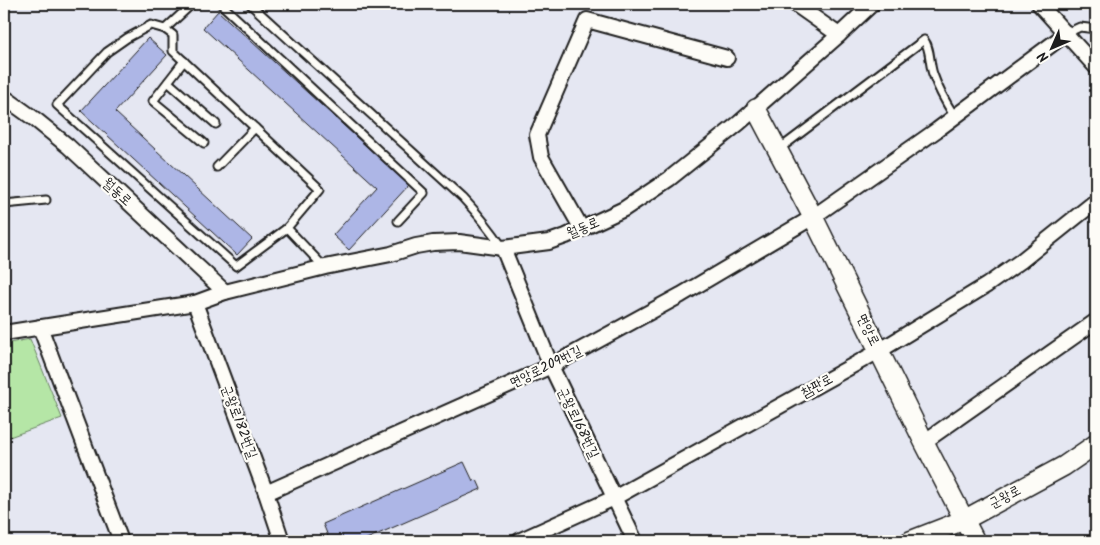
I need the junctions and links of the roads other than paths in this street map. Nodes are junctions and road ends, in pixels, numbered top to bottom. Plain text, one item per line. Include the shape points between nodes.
1 (192, 4) edge
2 (222, 4) edge
3 (250, 4) edge
4 (795, 4) edge
5 (872, 4) edge
6 (1039, 4) edge
7 (165, 29) junction
8 (1096, 29) edge
9 (1067, 33) junction
10 (838, 35) junction
11 (728, 58) dead end
12 (184, 61) junction
13 (1096, 67) edge
14 (168, 82) junction
15 (4, 97) edge
16 (756, 109) junction
17 (955, 117) junction
18 (216, 124) dead end
19 (255, 128) junction
20 (204, 143) dead end
21 (778, 150) junction
22 (217, 167) dead end
23 (46, 200) dead end
24 (1096, 201) edge
25 (4, 204) edge
26 (814, 217) junction
27 (398, 221) dead end
28 (287, 228) junction
29 (582, 229) junction
30 (503, 248) junction
31 (325, 267) junction
32 (225, 292) junction
33 (195, 303) junction
34 (1096, 321) edge
35 (40, 327) junction
36 (4, 333) edge
37 (879, 352) junction
38 (551, 366) junction
39 (924, 442) junction
40 (1096, 444) edge
41 (266, 493) junction
42 (614, 498) junction
43 (964, 520) junction
44 (121, 541) edge
45 (282, 541) edge
46 (519, 541) edge
47 (636, 541) edge
48 (910, 541) edge
49 (975, 541) edge

1 - 7 lane
2 - 27 lane via 424,193
3 - 30 lane via 463,198
4 - 10 street
5 - 10 street, 월동로
6 - 9 street
7 - 12 lane via 172,35 173,51
7 - 28 lane via 151,25 127,38 108,52 58,106 236,266
8 - 9 lane via 1080,27
9 - 13 street
9 - 17 street
10 - 16 street, 월동로
11 - 29 street via 588,20 537,135 541,157
12 - 14 lane
12 - 19 lane
14 - 18 lane
14 - 20 lane via 153,100
15 - 32 street, 월동로 via 68,146
16 - 21 main road, 면앙로
16 - 29 street, 월동로 via 669,180 624,209
17 - 21 lane via 939,91 924,40
17 - 26 street
19 - 22 lane
19 - 28 lane via 320,189
21 - 26 main road, 면앙로
23 - 25 lane
24 - 37 street, 참판로 via 987,285
26 - 37 main road, 면앙로
26 - 38 street, 면앙로209번길
28 - 31 lane
29 - 30 street, 월동로 via 549,242
30 - 31 street, 월동로 via 459,242 433,243
30 - 38 street, 군왕로168번길
31 - 32 street, 월동로
32 - 33 street, 월동로
33 - 35 street, 월동로
33 - 41 street, 군왕로182번길
34 - 39 street
35 - 36 street, 월동로
35 - 44 street
37 - 39 main road, 면앙로
37 - 42 street, 참판로
38 - 41 street, 면앙로209번길
38 - 42 street, 군왕로168번길
39 - 43 main road, 면앙로
40 - 43 main road, 군왕로 via 1064,466
41 - 45 street, 군왕로182번길
42 - 46 street, 참판로
42 - 47 street, 군왕로168번길
43 - 48 main road, 군왕로
43 - 49 main road, 면앙로

